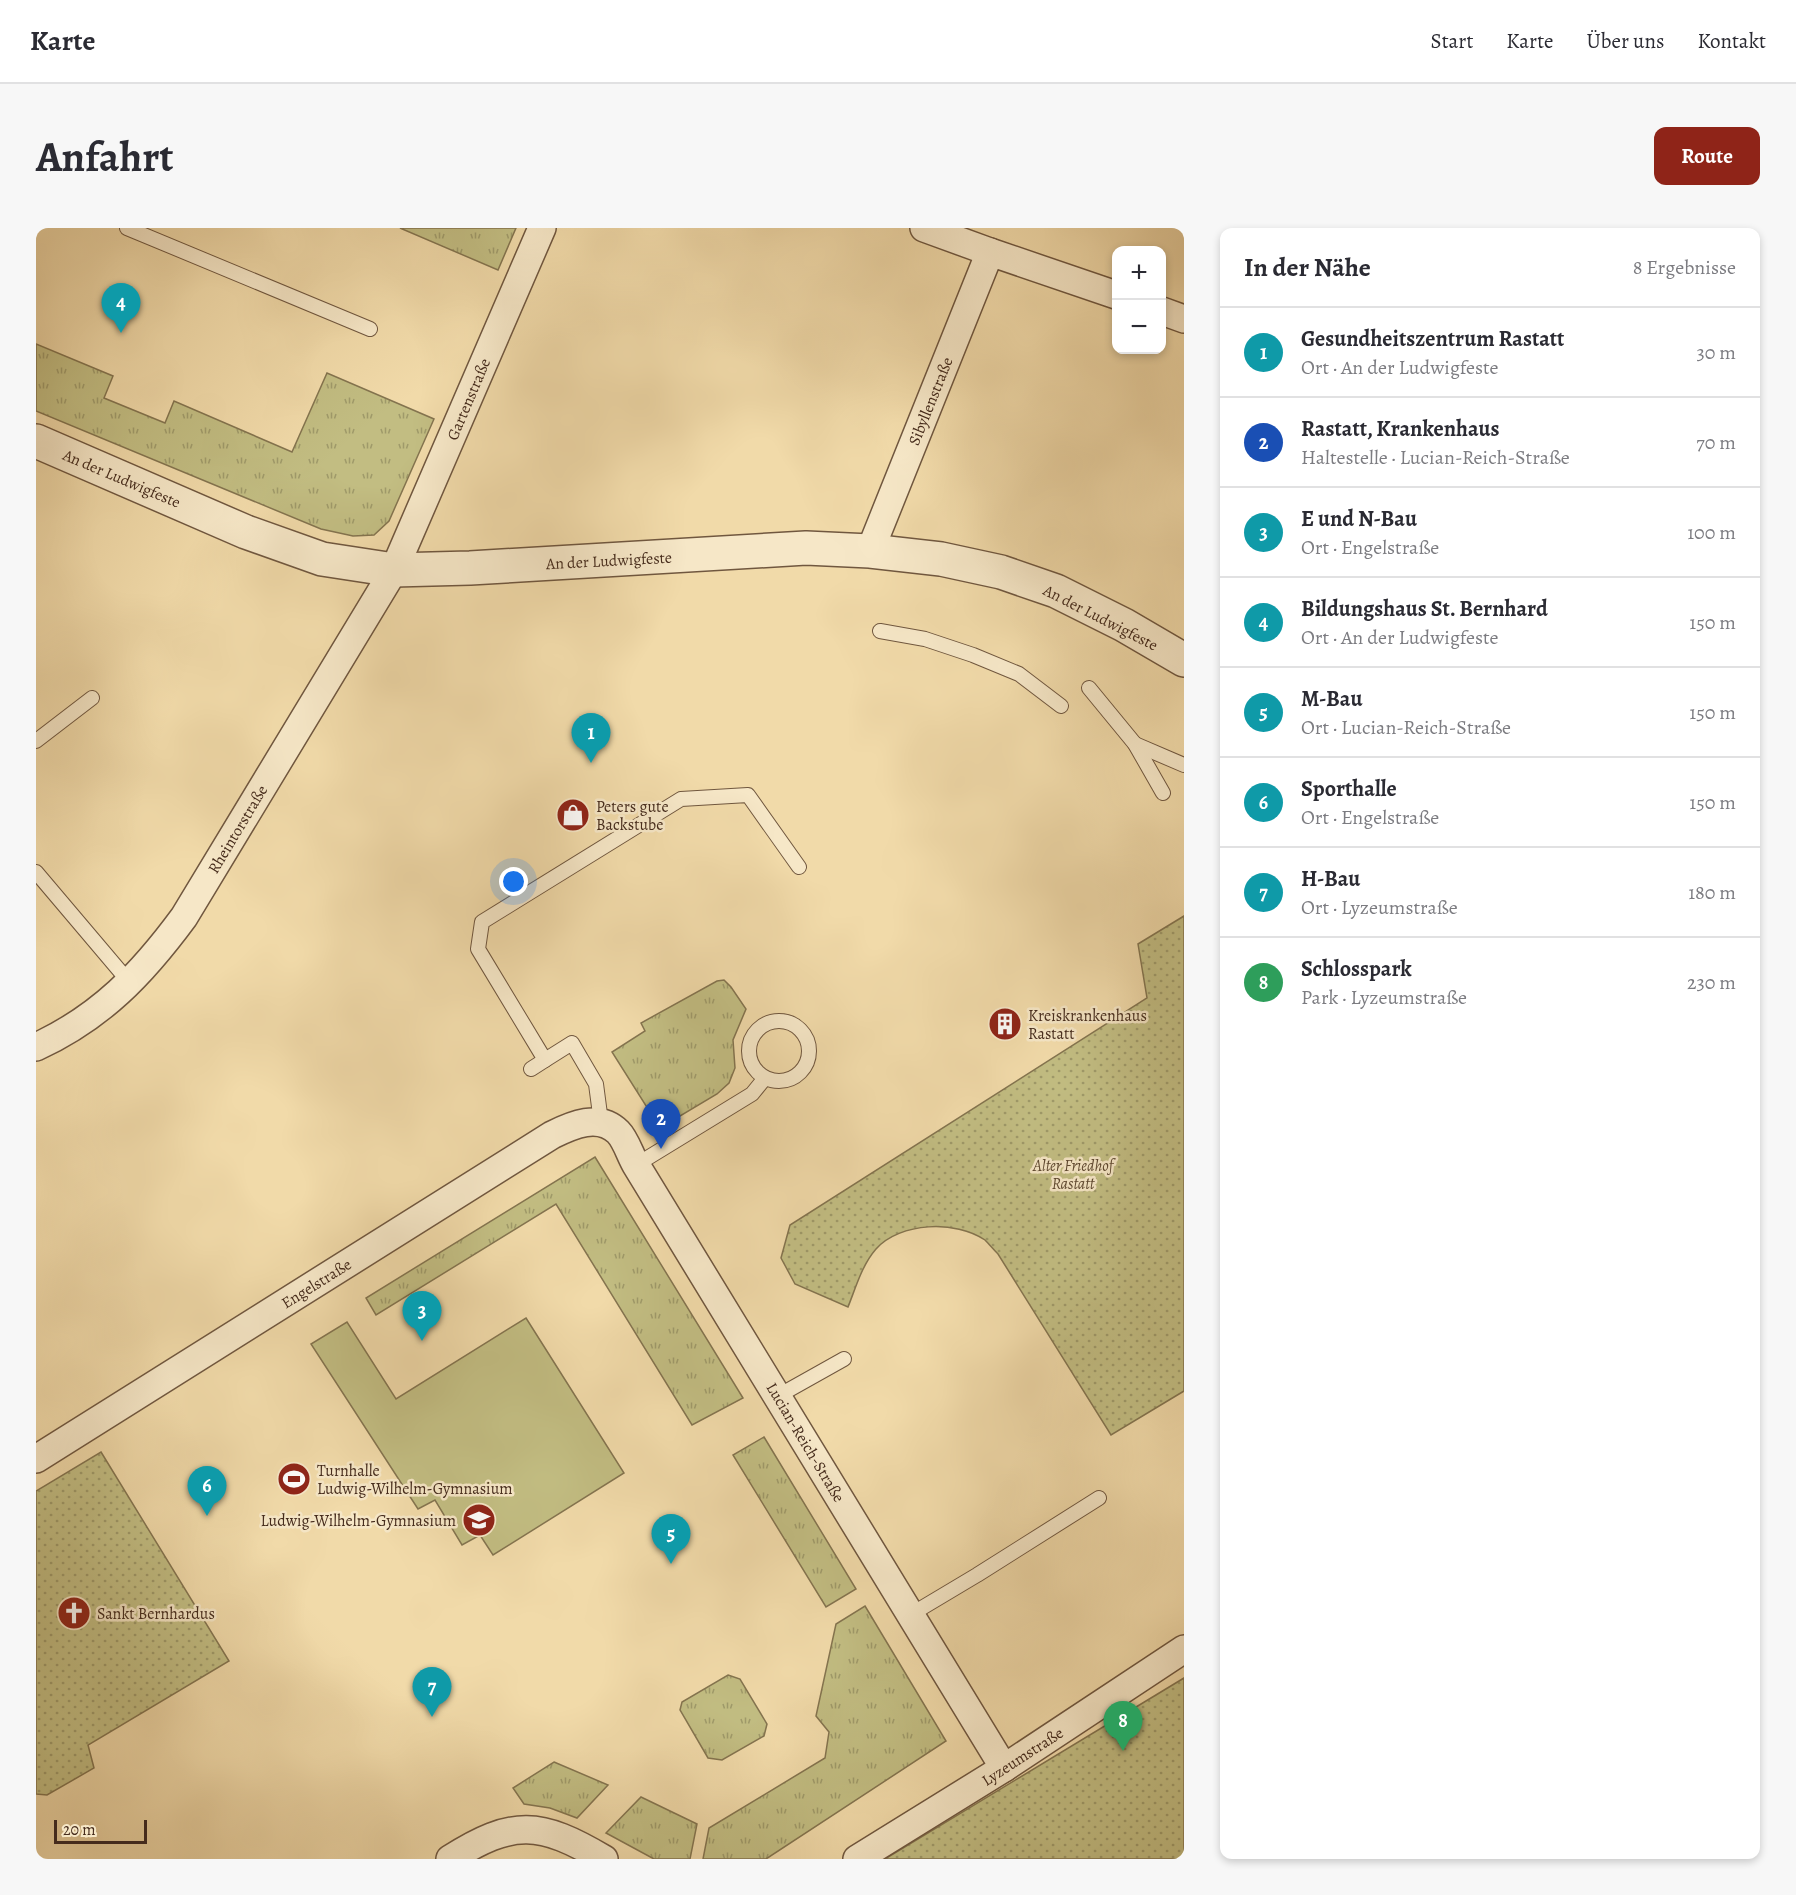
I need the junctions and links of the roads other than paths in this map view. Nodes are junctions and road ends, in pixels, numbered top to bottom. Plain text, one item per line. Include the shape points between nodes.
1 (127, 228) edge
2 (542, 228) edge
3 (924, 228) edge
4 (150, 233) edge
5 (990, 252) junction
6 (1112, 294) edge
7 (1166, 313) edge
8 (1184, 319) edge
9 (370, 329) dead end
10 (36, 441) edge
11 (870, 551) junction
12 (394, 570) junction
13 (880, 631) dead end
14 (1184, 660) edge
15 (1089, 688) dead end
16 (92, 698) dead end
17 (1061, 706) dead end
18 (36, 741) edge
19 (1135, 744) junction
20 (1184, 765) edge
21 (1163, 793) dead end
22 (800, 867) dead end
23 (36, 872) edge
24 (130, 982) junction
25 (36, 1047) edge
26 (545, 1060) junction
27 (531, 1069) dead end
28 (765, 1078) junction
29 (601, 1122) junction
30 (636, 1165) junction
31 (844, 1359) dead end
32 (778, 1396) junction
33 (36, 1459) edge
34 (1099, 1497) dead end
35 (910, 1615) junction
36 (1184, 1649) edge
37 (1004, 1768) junction
38 (450, 1859) edge
39 (604, 1859) edge
40 (857, 1859) edge

1 - 4 lane
2 - 12 street, Gartenstraße
3 - 5 street
4 - 9 lane
5 - 6 street
5 - 11 street, Sibyllenstraße
7 - 8 street
10 - 12 street, An der Ludwigfeste via 246,532 322,559
11 - 12 street, An der Ludwigfeste via 806,548
11 - 14 street, An der Ludwigfeste via 941,559 1001,572 1056,591
12 - 24 street, Rheintorstraße via 184,916 157,954
13 - 17 lane via 925,639 1019,674
15 - 19 lane
16 - 18 lane
19 - 20 lane
19 - 21 lane
22 - 26 lane via 748,795 681,799 482,922 478,949
23 - 24 lane
24 - 25 street, Rheintorstraße via 102,1007
26 - 27 lane
26 - 29 lane via 572,1043 596,1084
28 - 28 lane via 783,1082 804,1068 809,1057 808,1044 793,1025 775,1022 754,1035 749,1046 750,1059
28 - 30 lane via 752,1094
29 - 30 street, Lucian-Reich-Straße via 619,1133
29 - 33 street, Engelstraße via 569,1126 552,1135
30 - 32 street, Lucian-Reich-Straße
31 - 32 lane
32 - 35 street, Lucian-Reich-Straße
34 - 35 lane
35 - 37 street, Lucian-Reich-Straße
36 - 37 street, Lyzeumstraße
37 - 40 street, Lyzeumstraße
38 - 39 street via 500,1833 531,1828 575,1842

